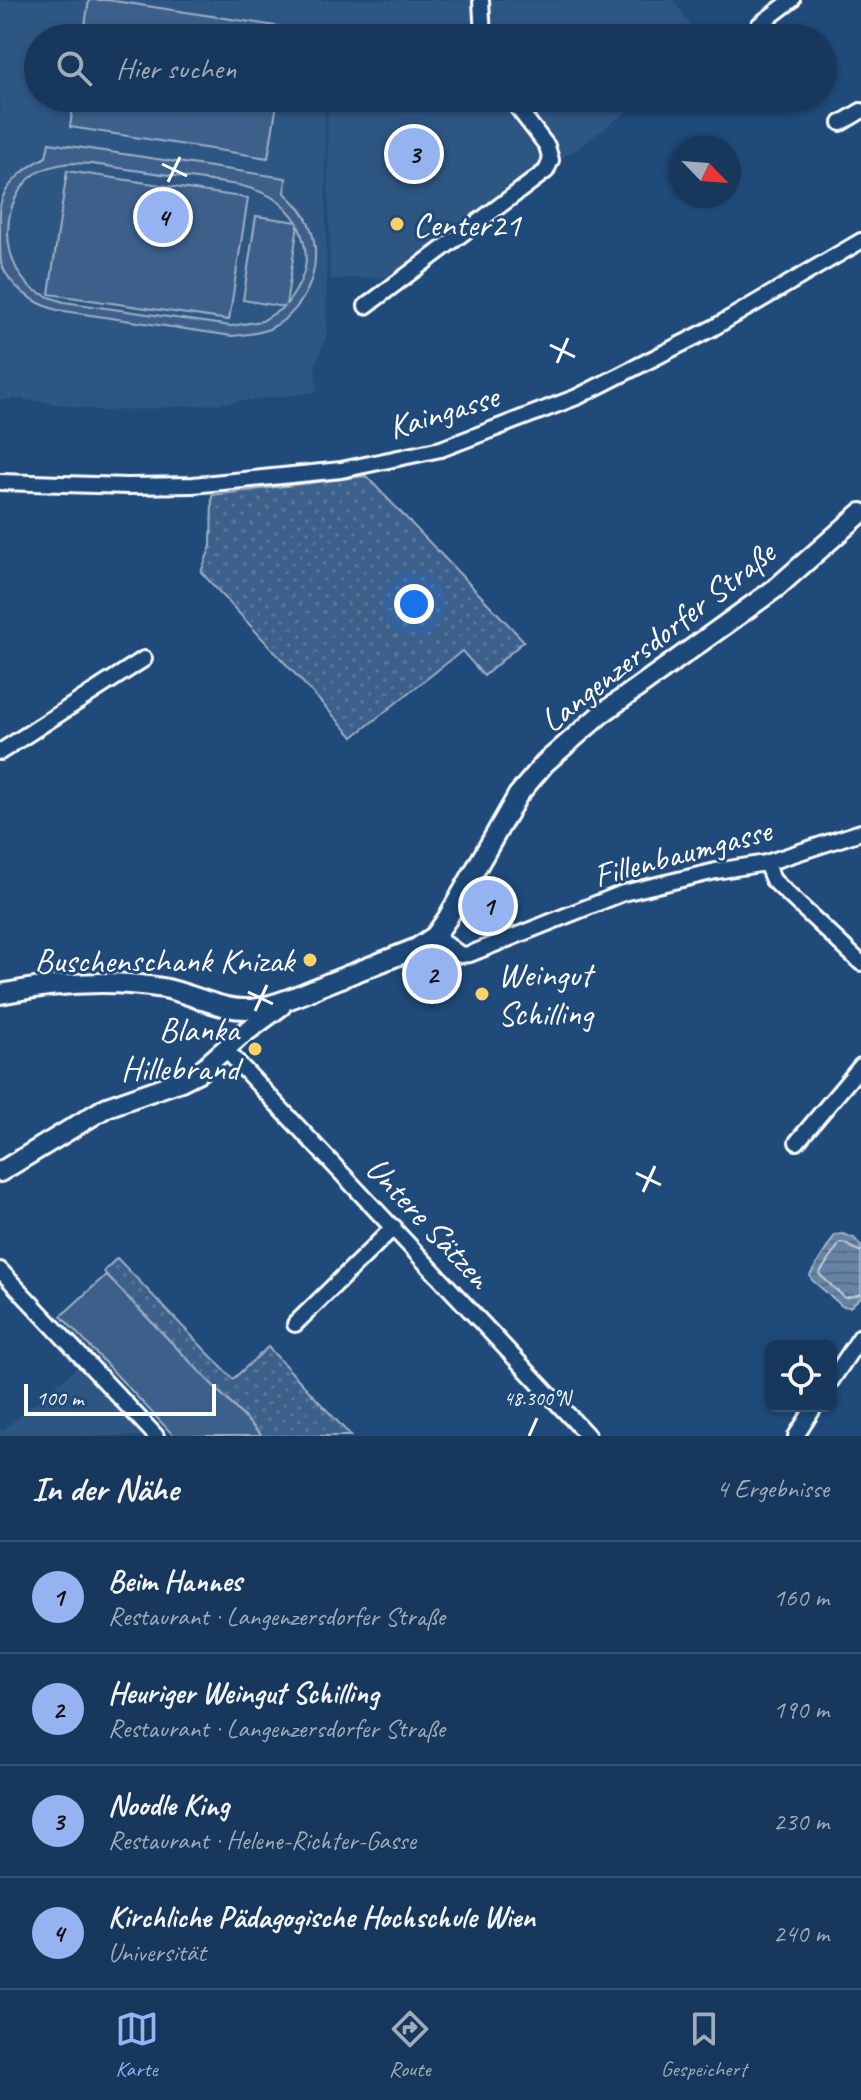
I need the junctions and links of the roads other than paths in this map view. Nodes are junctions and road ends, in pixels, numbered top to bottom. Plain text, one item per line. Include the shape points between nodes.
1 (481, 0) edge
2 (792, 0) edge
3 (482, 24) edge
4 (760, 24) edge
5 (861, 111) edge
6 (521, 112) edge
7 (841, 123) dead end
8 (861, 241) edge
9 (366, 306) dead end
10 (0, 482) edge
11 (861, 513) edge
12 (144, 659) dead end
13 (0, 752) edge
14 (861, 832) edge
15 (766, 863) junction
16 (435, 936) junction
17 (861, 963) edge
18 (0, 994) edge
19 (296, 996) junction
20 (231, 1009) junction
21 (232, 1043) junction
22 (861, 1066) edge
23 (797, 1142) dead end
24 (0, 1172) edge
25 (394, 1227) junction
26 (0, 1270) edge
27 (295, 1324) dead end
28 (861, 1336) edge
29 (837, 1372) edge
30 (811, 1412) edge
31 (156, 1436) edge
32 (588, 1436) edge
33 (796, 1436) edge

1 - 3 street
2 - 4 street
5 - 7 street
6 - 9 street via 551,155 546,171
8 - 10 street, Kaingasse via 713,328 577,397 441,449 341,470 193,485
11 - 16 main road, Langenzersdorfer Straße via 776,588 601,714 545,763 518,795
12 - 13 street
14 - 15 street, Fillenbaumgasse
15 - 16 street, Fillenbaumgasse via 623,893 470,954 461,955
15 - 17 street via 773,880
16 - 19 main road, Langenzersdorfer Straße
18 - 20 main road, Langenzersdorfer Straße via 83,983 146,986
19 - 20 main road, Langenzersdorfer Straße via 257,1009
19 - 21 main road, Langenzersdorfer Straße
20 - 21 main road via 238,1023
21 - 24 main road, Langenzersdorfer Straße via 189,1078 107,1107
21 - 25 street, Untere Sätzen
22 - 23 street
25 - 27 street
25 - 32 street, Untere Sätzen
26 - 31 street
28 - 29 street
30 - 33 street

